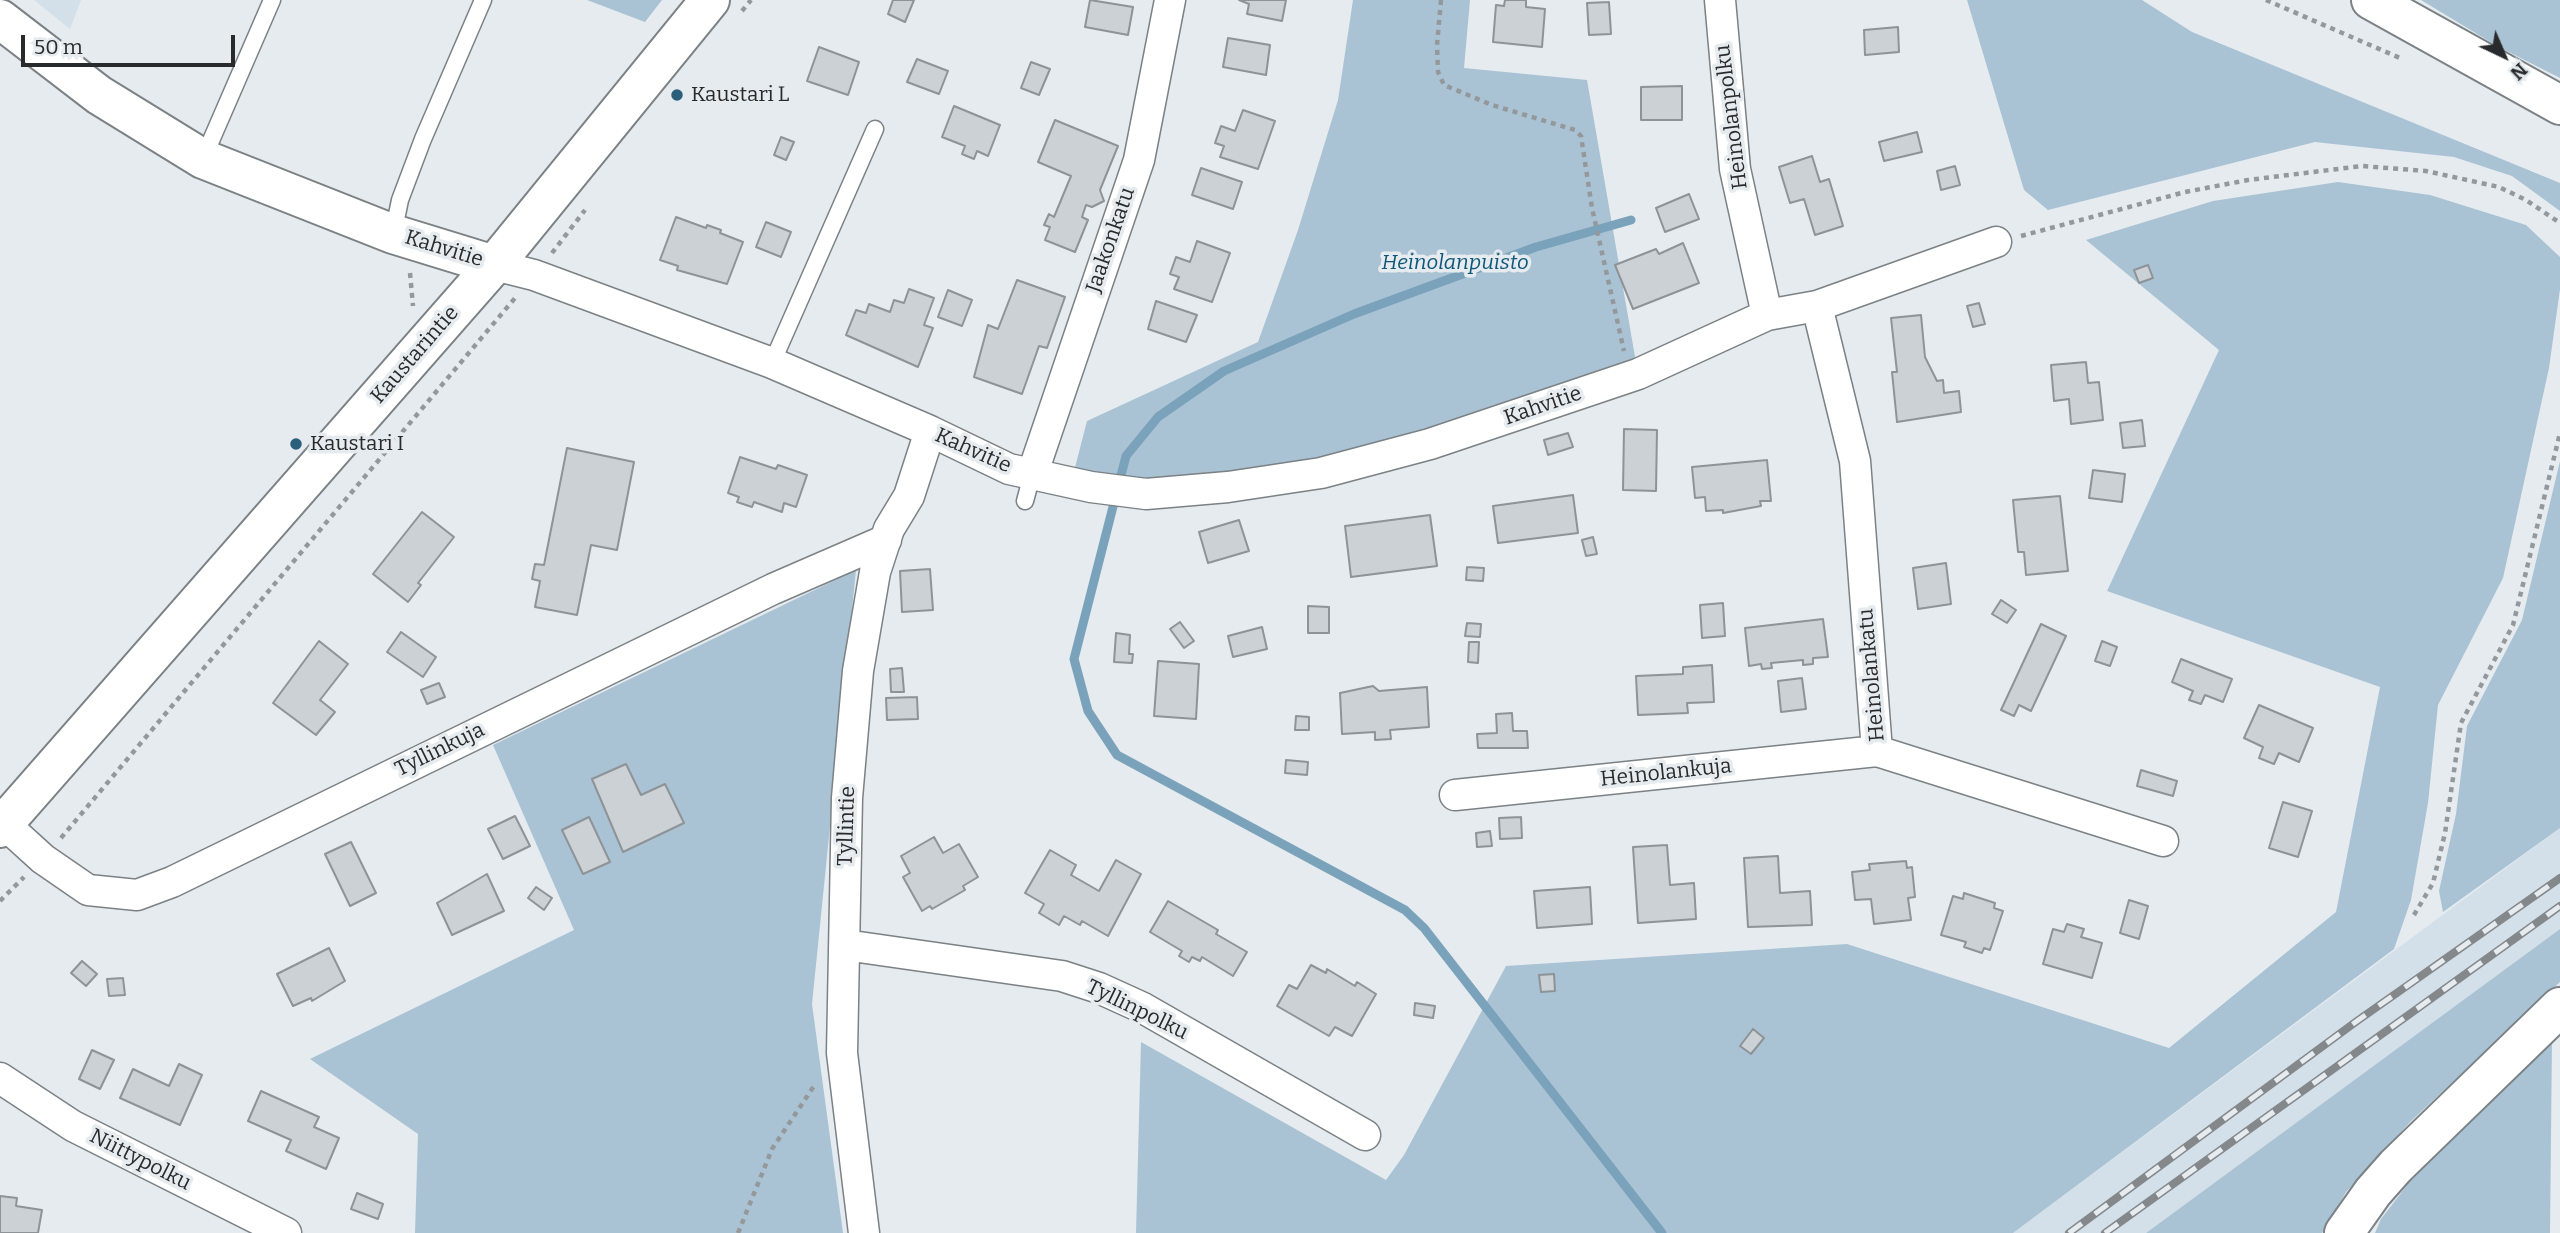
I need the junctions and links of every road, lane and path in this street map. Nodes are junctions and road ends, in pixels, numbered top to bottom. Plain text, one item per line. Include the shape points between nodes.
1 (272, 0) edge
2 (483, 0) edge
3 (751, 0) edge
4 (1170, 0) edge
5 (1441, 0) edge
6 (1720, 0) edge
7 (2266, 0) edge
8 (2341, 0) edge
9 (2371, 0) edge
10 (722, 10) edge
11 (0, 19) edge
12 (2404, 21) junction
13 (2404, 59) dead end
14 (2560, 105) edge
15 (875, 129) dead end
16 (203, 159) junction
17 (593, 201) dead end
18 (2560, 223) edge
19 (393, 233) junction
20 (1996, 242) joint
21 (494, 265) junction
22 (534, 275) junction
23 (1816, 306) junction
24 (1767, 315) junction
25 (772, 363) junction
26 (1630, 377) junction
27 (930, 431) junction
28 (2560, 433) edge
29 (1028, 488) junction
30 (886, 540) junction
31 (1877, 751) junction
32 (1455, 795) dead end
33 (1, 823) edge
34 (2163, 841) dead end
35 (43, 859) junction
36 (0, 901) edge
37 (2414, 915) dead end
38 (845, 945) junction
39 (2560, 1007) edge
40 (842, 1053) junction
41 (0, 1078) edge
42 (1365, 1135) dead end
43 (286, 1233) edge
44 (738, 1233) edge
45 (864, 1233) edge
46 (2344, 1233) edge

1 - 16 lane
2 - 19 lane via 423,139
3 - 10 path
4 - 29 street, Jaakonkatu via 1139,160
5 - 26 path via 1438,72 1444,85 1576,130 1584,146 1592,208
6 - 24 street, Heinolanpolku via 1735,169
7 - 13 path
8 - 12 main road
9 - 12 main road
10 - 21 main road, Kaustarintie
11 - 16 main road, Kahvitie via 99,96
12 - 14 main road
15 - 25 lane
16 - 19 main road, Kahvitie
17 - 22 path
18 - 20 path via 2499,187 2426,172 2362,166 2185,192
19 - 21 main road, Kahvitie
20 - 23 street, Kahvitie
21 - 22 street, Kahvitie
21 - 33 main road, Kaustarintie
22 - 25 street, Kahvitie
22 - 35 path
23 - 24 street, Kahvitie
23 - 31 street, Heinolankatu via 1855,461
24 - 26 street, Kahvitie
25 - 27 street, Kahvitie
26 - 29 street, Kahvitie via 1430,444 1321,473 1146,494 1091,487
27 - 29 street, Kahvitie via 1009,469
27 - 30 street, Tyllintie via 909,496
28 - 37 path via 2513,625 2461,723 2433,883
30 - 35 street, Tyllinkuja via 761,595 172,882 137,895 101,893 88,890
30 - 38 street, Tyllintie via 875,572 858,671 847,798
31 - 32 street, Heinolankuja
31 - 34 street, Heinolankatu
33 - 35 street, Tyllinkuja
35 - 36 path
38 - 40 street, Tyllintie
38 - 42 street, Tyllinpolku via 1062,976 1098,988 1143,1008
39 - 46 main road via 2434,1128 2373,1192
40 - 44 path via 808,1091 772,1149
40 - 45 street, Tyllintie
41 - 43 street, Niittypolku via 73,1126

